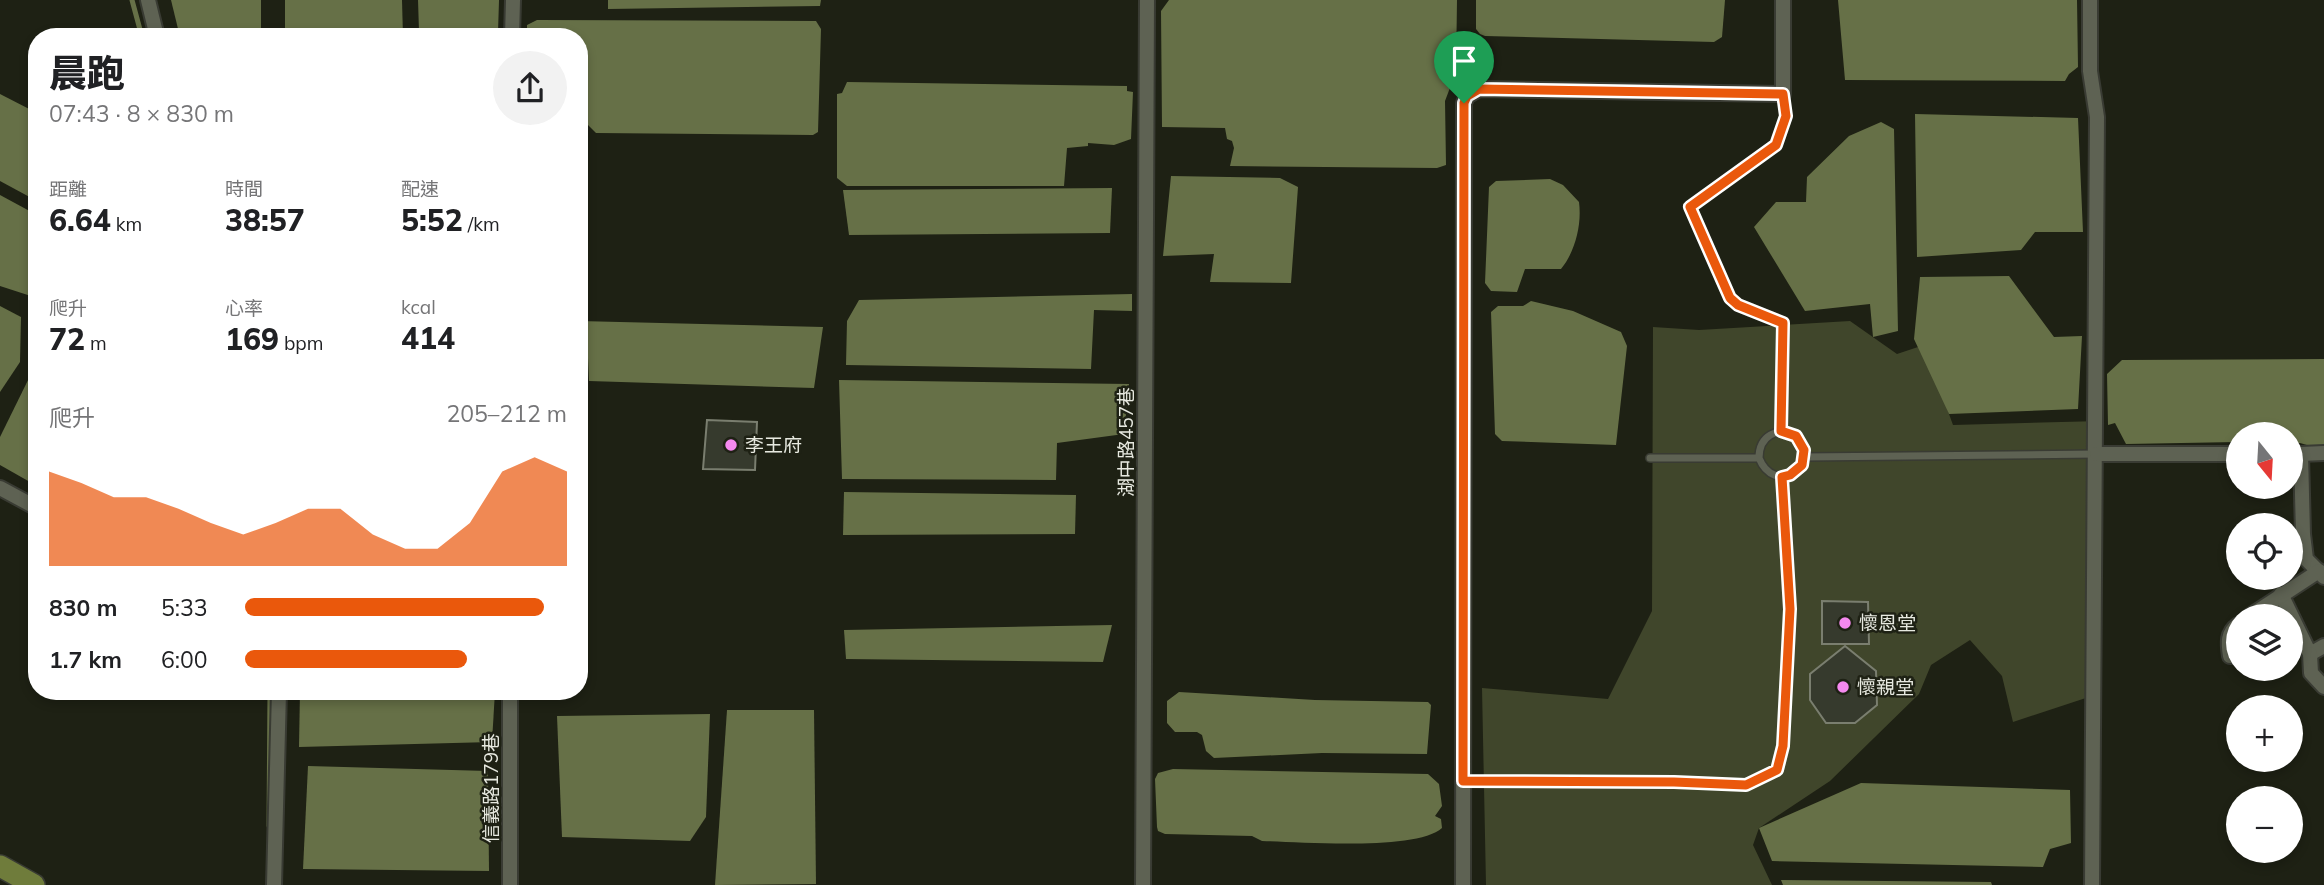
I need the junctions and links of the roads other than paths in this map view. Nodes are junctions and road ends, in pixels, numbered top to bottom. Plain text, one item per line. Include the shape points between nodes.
1 (148, 0) edge
2 (513, 0) edge
3 (1147, 0) edge
4 (1783, 0) edge
5 (2090, 0) edge
6 (155, 28) edge
7 (513, 28) edge
8 (1783, 94) junction
9 (1781, 431) junction
10 (2324, 453) edge
11 (2097, 454) junction
12 (2226, 454) edge
13 (2303, 454) edge
14 (1804, 457) junction
15 (1650, 458) dead end
16 (1759, 458) junction
17 (1782, 477) junction
18 (0, 488) edge
19 (2300, 499) edge
20 (28, 503) edge
21 (2321, 574) edge
22 (2281, 593) junction
23 (2266, 604) edge
24 (2324, 646) edge
25 (2310, 654) junction
26 (2324, 687) edge
27 (279, 700) edge
28 (510, 700) edge
29 (1463, 781) junction
30 (0, 866) edge
31 (33, 885) edge
32 (274, 885) edge
33 (510, 885) edge
34 (1143, 885) edge
35 (1463, 885) edge
36 (2092, 885) edge

1 - 6 street
2 - 7 street
3 - 34 street, 湖中路457巷
4 - 8 street
5 - 11 street via 2090,71 2097,117
8 - 9 lane via 1786,116 1776,145 1690,207 1730,298 1783,323
8 - 29 street via 1479,89 1467,96
9 - 14 lane via 1796,436
9 - 16 lane via 1767,437
10 - 13 street
11 - 12 street
11 - 14 lane
11 - 36 street
14 - 17 lane via 1796,471
15 - 16 lane
16 - 17 lane via 1767,472
17 - 29 lane via 1790,609 1783,746 1777,770 1746,785
18 - 20 street
19 - 21 street via 2306,559
21 - 22 street
22 - 23 street
22 - 25 street
24 - 25 street
25 - 26 street via 2311,673
27 - 32 street
28 - 33 street, 信義路179巷
29 - 35 street
30 - 31 main road

